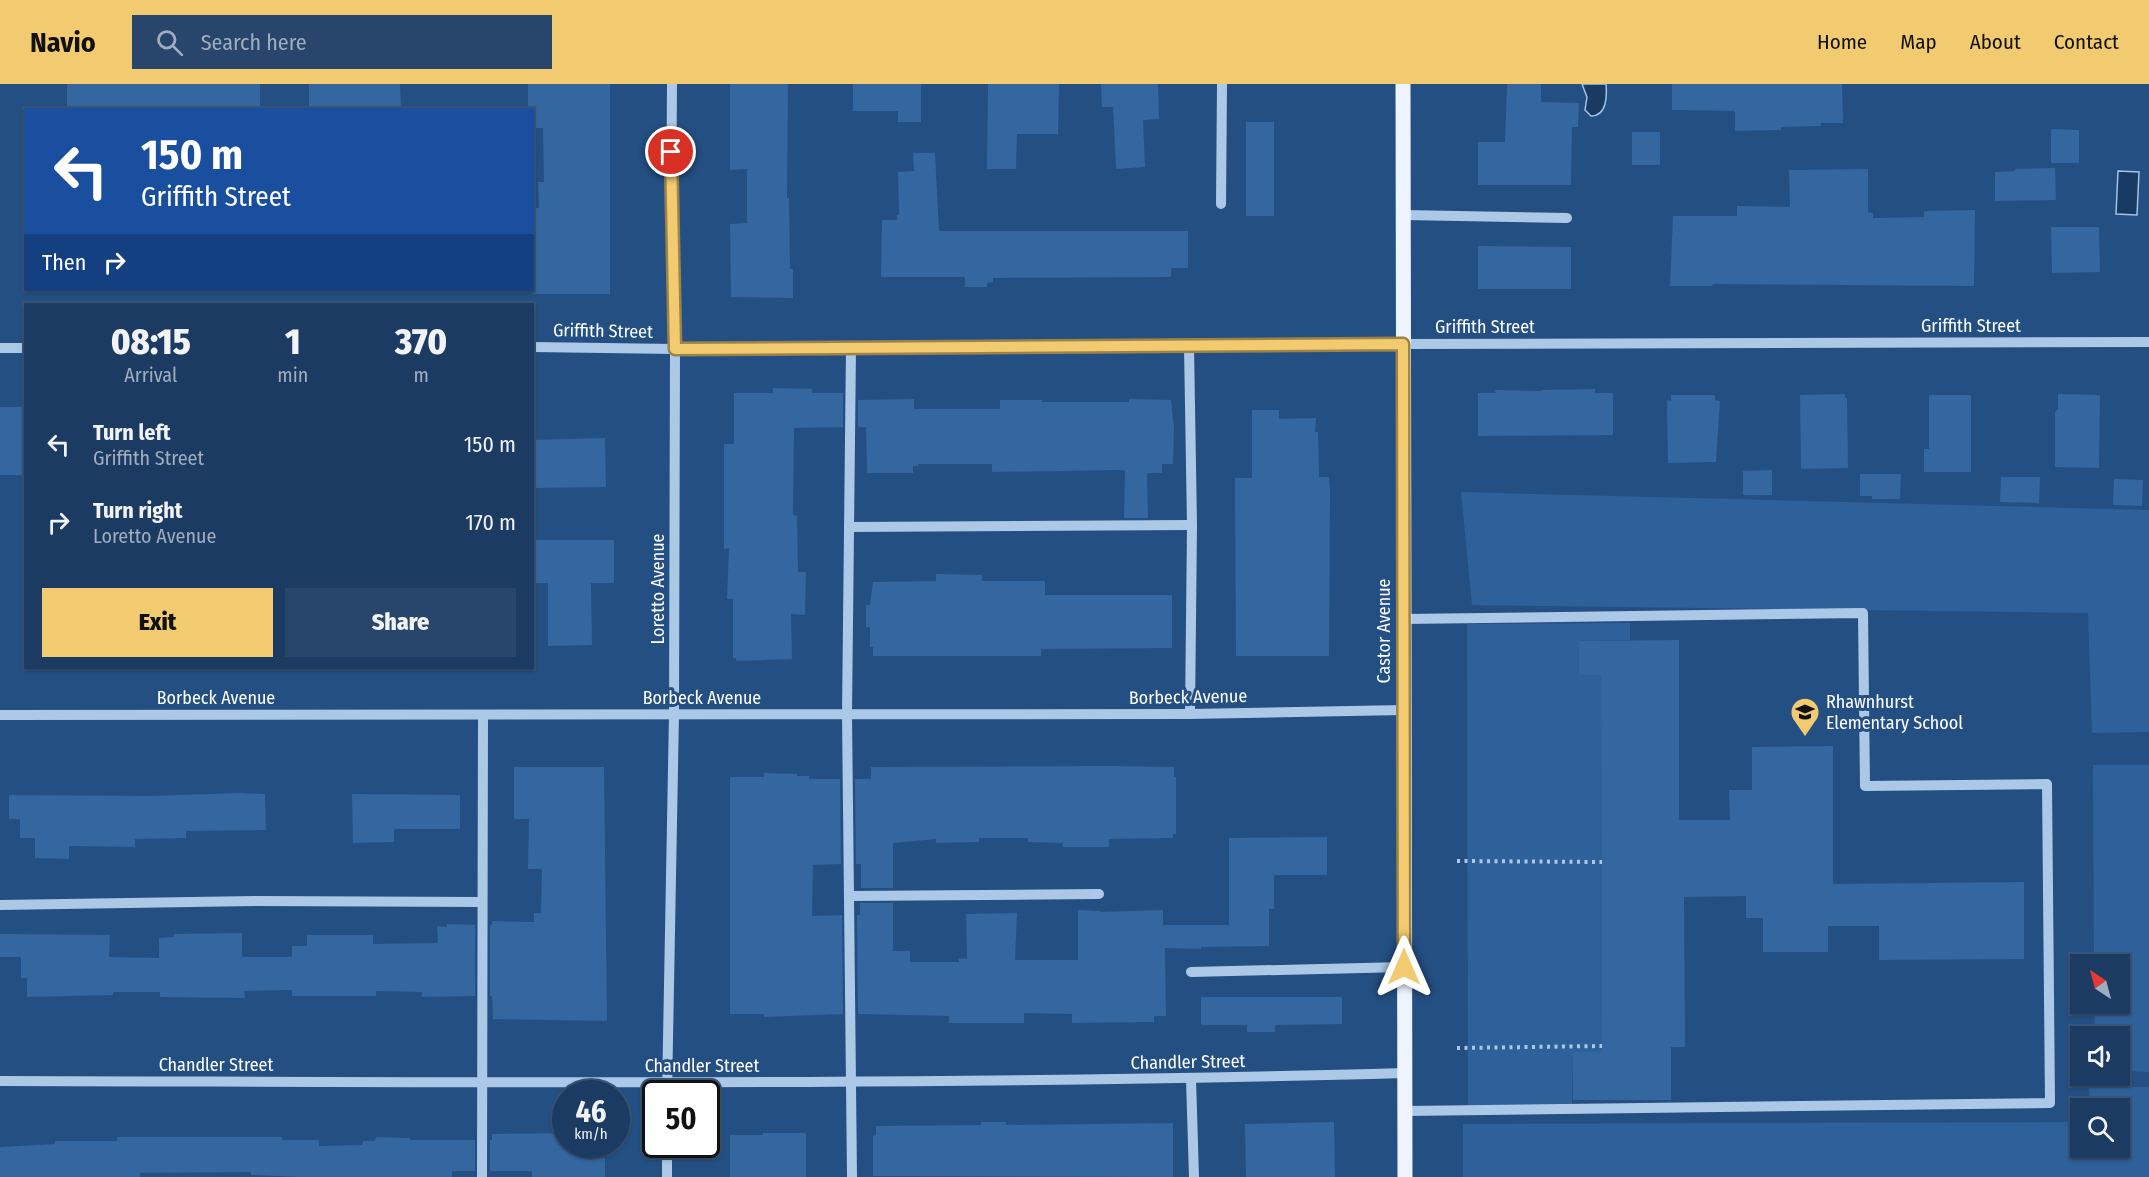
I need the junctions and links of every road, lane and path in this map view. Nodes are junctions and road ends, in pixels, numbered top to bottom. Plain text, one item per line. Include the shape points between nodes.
1 (672, 84) edge
2 (1222, 84) edge
3 (1403, 84) edge
4 (1221, 204) dead end
5 (1404, 215) junction
6 (1567, 218) dead end
7 (2149, 342) edge
8 (1403, 344) junction
9 (1189, 345) junction
10 (534, 347) edge
11 (0, 348) edge
12 (24, 348) edge
13 (851, 348) junction
14 (675, 349) junction
15 (1192, 525) junction
16 (849, 527) junction
17 (1403, 619) junction
18 (1404, 710) junction
19 (674, 714) junction
20 (847, 714) junction
21 (1190, 714) junction
22 (0, 715) edge
23 (483, 715) junction
24 (1457, 861) dead end
25 (1602, 862) dead end
26 (1099, 894) dead end
27 (849, 896) junction
28 (482, 902) junction
29 (0, 905) edge
30 (1404, 967) junction
31 (1191, 972) dead end
32 (1602, 1046) dead end
33 (1457, 1048) dead end
34 (1404, 1073) junction
35 (1191, 1079) junction
36 (667, 1080) edge
37 (0, 1081) edge
38 (851, 1081) junction
39 (482, 1082) junction
40 (720, 1086) edge
41 (642, 1087) edge
42 (1405, 1111) junction
43 (667, 1158) edge
44 (482, 1177) edge
45 (667, 1177) edge
46 (852, 1177) edge
47 (1194, 1177) edge
48 (1405, 1177) edge

1 - 14 street, Loretto Avenue
2 - 4 street
3 - 5 main road, Castor Avenue
5 - 6 street
5 - 8 main road, Castor Avenue
7 - 8 street, Griffith Street
8 - 9 street, Griffith Street
8 - 17 main road, Castor Avenue
9 - 13 street, Griffith Street
9 - 15 street
10 - 14 street, Griffith Street
11 - 12 street
13 - 14 street, Griffith Street
13 - 16 street
14 - 19 street, Loretto Avenue
15 - 16 street
15 - 21 street
16 - 20 street
17 - 18 main road, Castor Avenue
17 - 42 street via 1863,614 1865,786 2047,784 2050,1103
18 - 21 street, Borbeck Avenue
18 - 30 main road, Castor Avenue
19 - 20 street, Borbeck Avenue
19 - 23 street, Borbeck Avenue
19 - 36 street, Loretto Avenue
20 - 21 street, Borbeck Avenue
20 - 27 street
22 - 23 street, Borbeck Avenue
23 - 28 street
24 - 25 path
26 - 27 street
27 - 38 street
28 - 29 street
28 - 39 street
30 - 31 street
30 - 34 main road, Castor Avenue
32 - 33 path
34 - 35 street, Chandler Street
34 - 42 main road, Castor Avenue
35 - 38 street, Chandler Street
35 - 47 street
37 - 39 street, Chandler Street
38 - 40 street, Chandler Street
38 - 46 street
39 - 41 street, Chandler Street
39 - 44 street
42 - 48 main road, Castor Avenue
43 - 45 street

